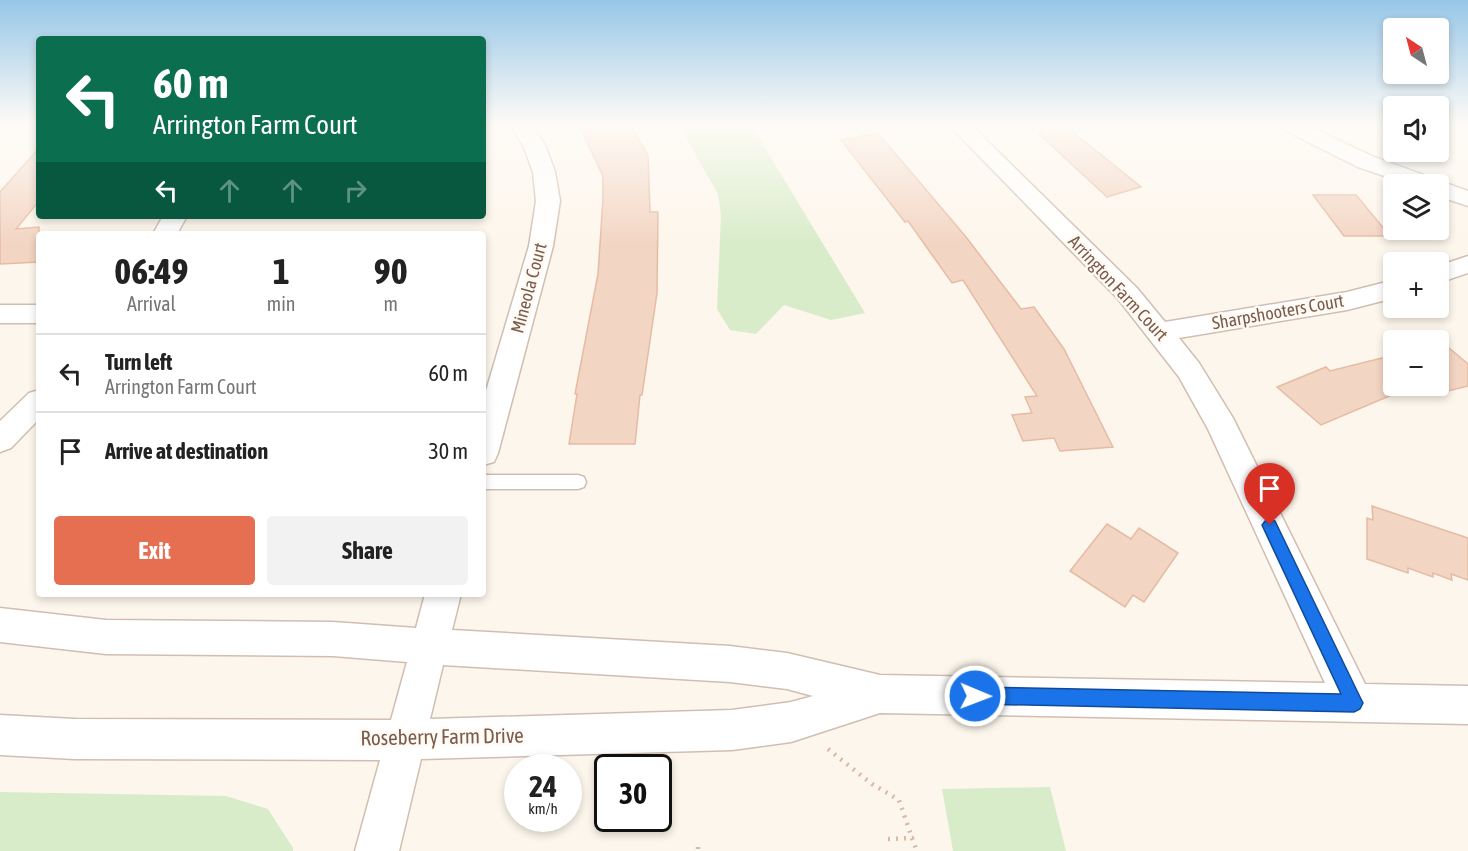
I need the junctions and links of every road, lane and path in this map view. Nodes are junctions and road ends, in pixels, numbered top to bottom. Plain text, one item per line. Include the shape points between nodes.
1 (541, 165) edge
2 (999, 165) edge
3 (1374, 165) edge
4 (1400, 174) edge
5 (1449, 192) edge
6 (1468, 199) edge
7 (1468, 264) edge
8 (1449, 270) edge
9 (1383, 292) edge
10 (0, 314) edge
11 (36, 314) edge
12 (1161, 333) junction
13 (36, 404) edge
14 (0, 440) edge
15 (486, 442) edge
16 (486, 482) edge
17 (578, 482) dead end
18 (442, 597) edge
19 (0, 625) edge
20 (428, 646) junction
21 (880, 694) junction
22 (1354, 703) junction
23 (1468, 705) edge
24 (790, 722) junction
25 (0, 735) edge
26 (405, 740) junction
27 (912, 838) junction
28 (888, 839) dead end
29 (377, 851) edge
30 (917, 851) edge

1 - 15 street, Mineola Court via 548,201 541,246
2 - 12 street, Arrington Farm Court via 1128,294
3 - 4 street
5 - 6 street
7 - 8 street
9 - 12 street, Sharpshooters Court
10 - 11 street
12 - 22 street, Arrington Farm Court via 1189,370 1222,426
13 - 14 street
16 - 17 lane
18 - 20 street
19 - 20 street, Roseberry Farm Drive via 106,637 333,639
20 - 21 street, Roseberry Farm Drive via 730,664 786,671
20 - 26 street
21 - 22 street, Roseberry Farm Drive
21 - 24 street, Roseberry Farm Drive
22 - 23 street, Roseberry Farm Drive
24 - 26 street, Roseberry Farm Drive via 732,730
24 - 27 path via 899,800
25 - 26 street, Roseberry Farm Drive via 75,739
26 - 29 street
27 - 28 path
27 - 30 path

